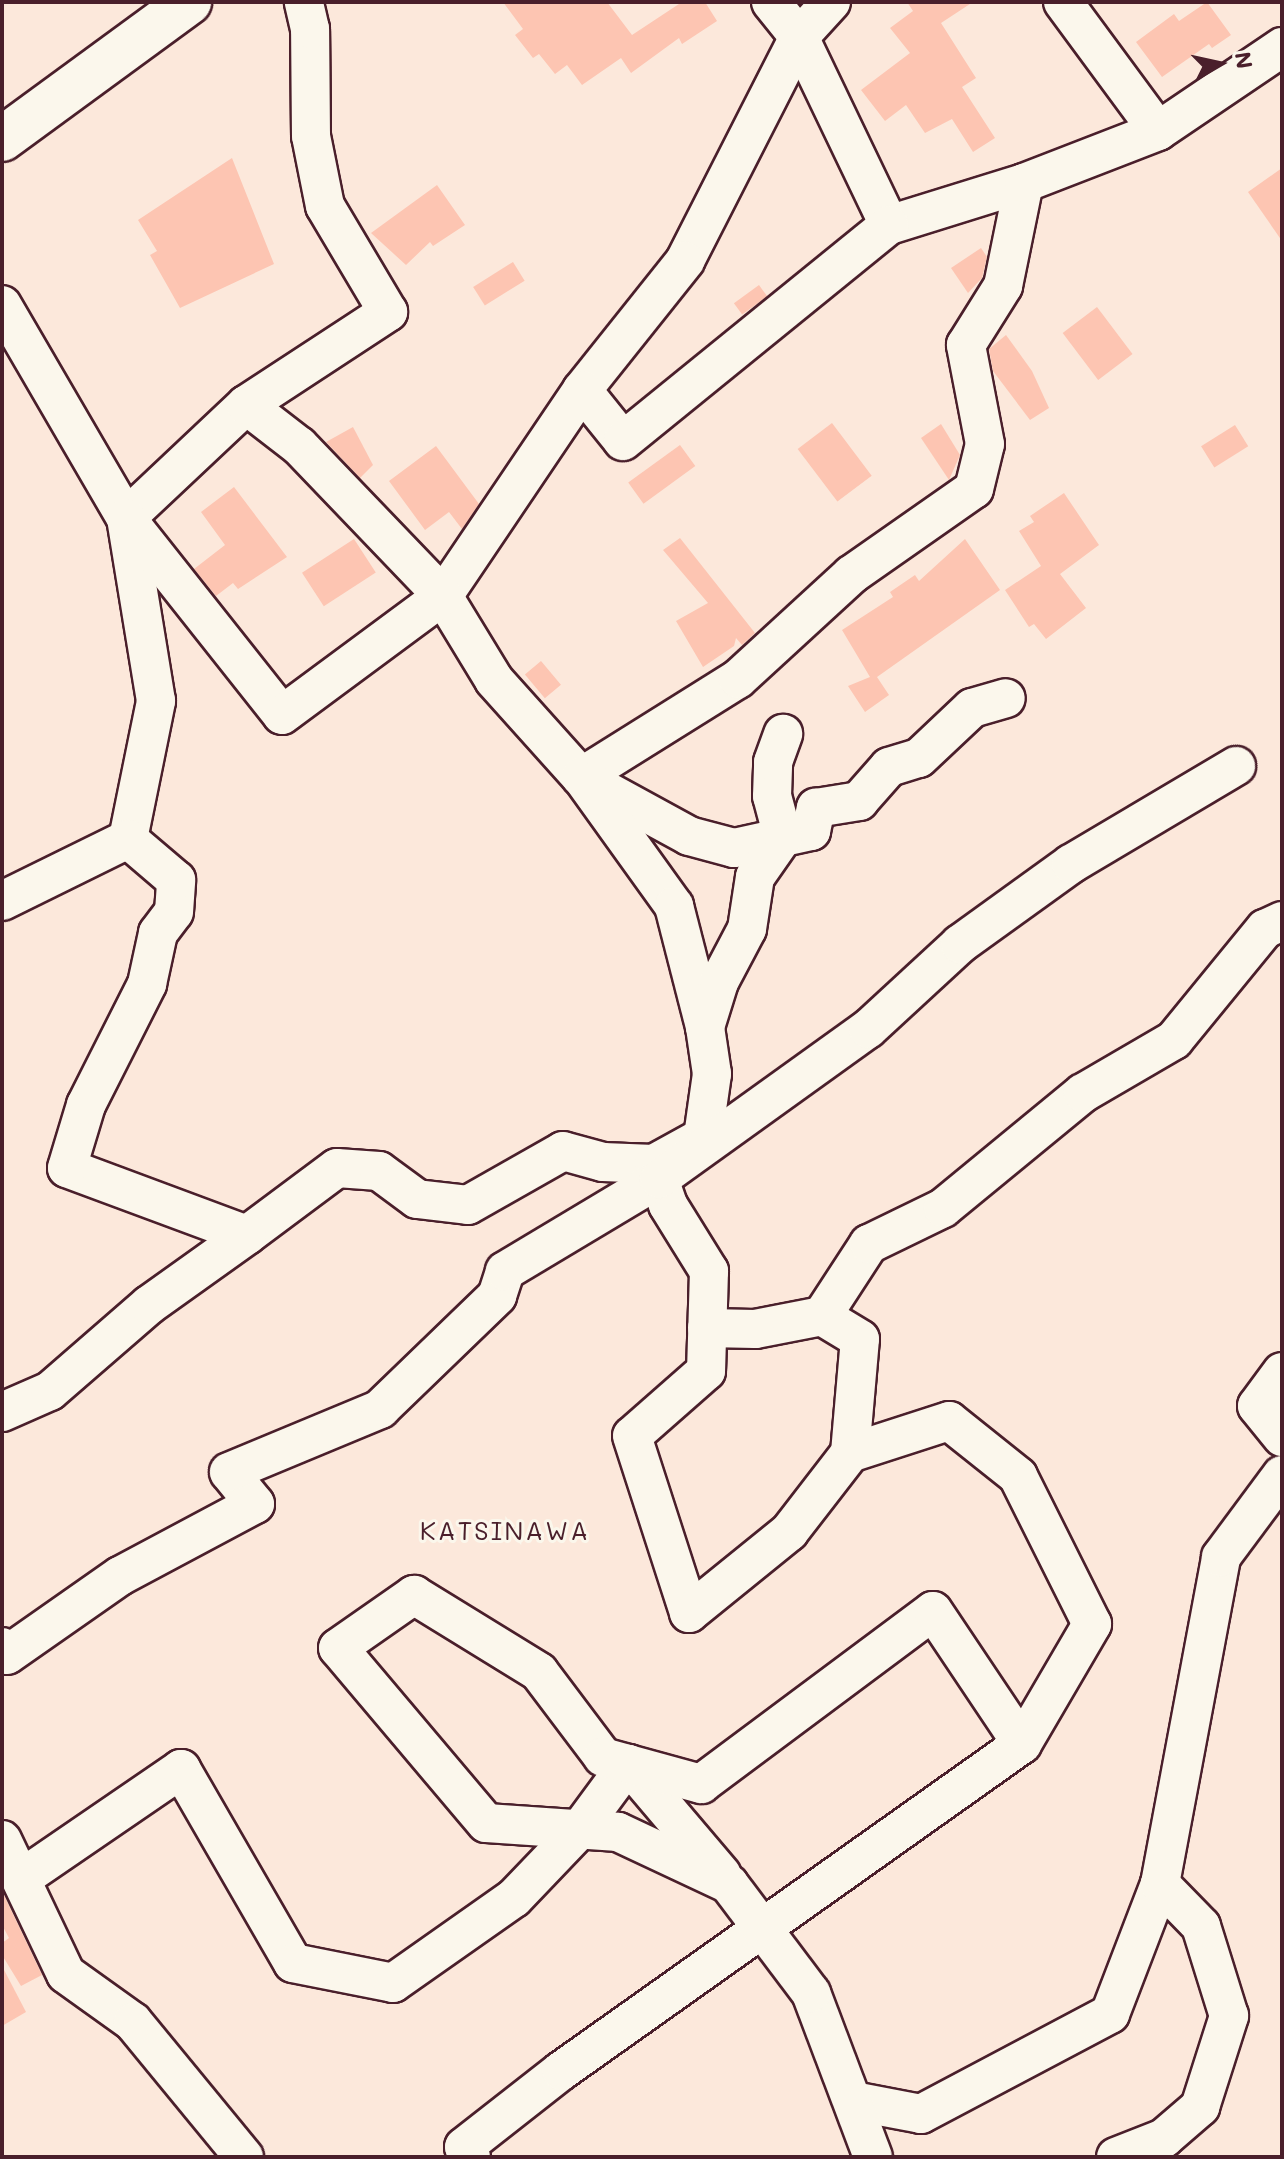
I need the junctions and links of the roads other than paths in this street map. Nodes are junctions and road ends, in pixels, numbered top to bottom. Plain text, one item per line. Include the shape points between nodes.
1 (189, 2) edge
2 (304, 2) edge
3 (771, 2) edge
4 (831, 2) edge
5 (1063, 2) edge
6 (799, 37) junction
7 (1282, 47) edge
8 (1158, 131) junction
9 (2, 139) edge
10 (1024, 183) junction
11 (889, 225) junction
12 (2, 305) edge
13 (582, 390) junction
14 (246, 405) junction
15 (126, 518) junction
16 (443, 596) junction
17 (1006, 698) dead end
18 (783, 734) dead end
19 (1236, 766) dead end
20 (581, 777) junction
21 (783, 837) junction
22 (128, 839) junction
23 (2, 901) edge
24 (1282, 921) edge
25 (705, 1027) junction
26 (656, 1171) junction
27 (247, 1235) junction
28 (822, 1316) junction
29 (707, 1328) junction
30 (1282, 1372) edge
31 (2, 1412) edge
32 (1282, 1437) edge
33 (850, 1453) junction
34 (1282, 1475) edge
35 (4, 1653) edge
36 (1022, 1744) junction
37 (628, 1764) junction
38 (580, 1829) junction
39 (10, 1862) edge
40 (729, 1884) junction
41 (1160, 1884) junction
42 (763, 1932) junction
43 (853, 2101) junction
44 (244, 2157) edge
45 (471, 2157) edge
46 (873, 2157) edge
47 (1116, 2157) edge

1 - 9 main road
2 - 14 street via 310,29 311,136 325,206 388,312
3 - 6 street
4 - 6 street
5 - 8 street
6 - 11 street
6 - 13 street via 685,261
7 - 8 street
8 - 10 street
10 - 11 street
10 - 20 street via 1003,286 966,345 985,444 974,489 851,575 738,679
11 - 13 street via 623,441
12 - 15 street
13 - 16 street
14 - 15 street
14 - 16 street via 299,446
15 - 16 street via 282,715
15 - 22 street via 156,701
16 - 20 street via 494,680
17 - 21 street via 972,708 919,758 889,767 859,801 816,808 811,831
18 - 21 street via 773,762 772,796
19 - 26 street via 1071,864 960,944 868,1029
20 - 21 street via 689,836 734,848
20 - 25 street via 674,906
21 - 25 street via 755,877 747,929 719,982
22 - 23 street
22 - 27 street via 176,880 174,912 158,933 147,984 86,1105 67,1168
24 - 28 street via 1265,929 1174,1040 1083,1093 943,1208 869,1244
25 - 26 street via 712,1074 703,1137
26 - 27 street via 563,1151 468,1205 417,1199 379,1171 337,1168
26 - 29 street via 668,1205 709,1271
26 - 35 street via 505,1271 497,1296 380,1409 229,1472 255,1504 120,1576
27 - 31 street via 149,1305 50,1391
28 - 29 street via 755,1329
28 - 33 street via 860,1339
29 - 33 street via 706,1371 632,1436 689,1613 789,1532
30 - 32 street via 1257,1406
33 - 36 street via 949,1421 1018,1476 1092,1624
34 - 41 street via 1221,1557
36 - 37 street via 933,1611 701,1784
36 - 42 street
37 - 38 street
37 - 38 street via 603,1757 539,1672 414,1595 338,1648 486,1823
37 - 40 street
38 - 39 street via 514,1898 393,1983 293,1963 181,1769
38 - 40 street via 618,1832
39 - 44 street via 66,1974 133,2022
40 - 42 street
41 - 43 street via 1110,2014 921,2114
41 - 47 street via 1201,1926 1229,2016 1200,2107 1164,2138
42 - 43 street via 811,1993
42 - 45 street via 561,2071 464,2147
43 - 46 street

